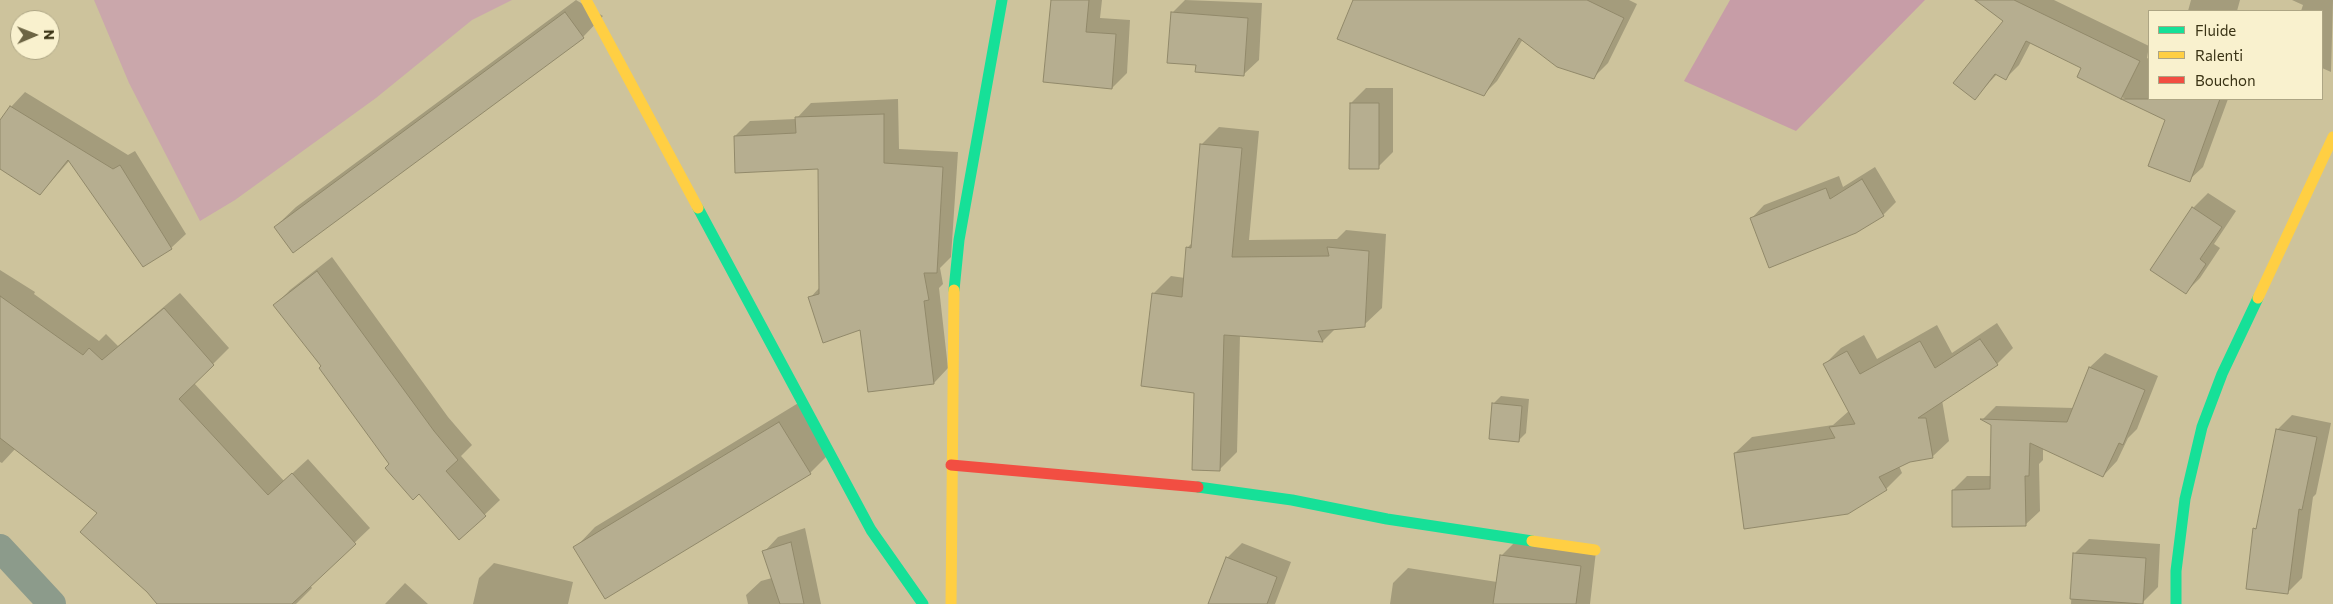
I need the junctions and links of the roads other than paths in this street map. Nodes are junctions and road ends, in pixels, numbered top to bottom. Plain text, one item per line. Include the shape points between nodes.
1 (586, 0) edge
2 (1002, 0) edge
3 (2333, 137) edge
4 (951, 465) junction
5 (0, 548) edge
6 (1595, 550) dead end
7 (52, 604) edge
8 (923, 604) edge
9 (951, 604) edge
10 (2176, 604) edge

1 - 8 street via 871,530
2 - 4 street via 954,284
3 - 10 street via 2222,374 2202,427 2185,499 2176,571
4 - 6 street via 1196,486
4 - 9 street
5 - 7 street

